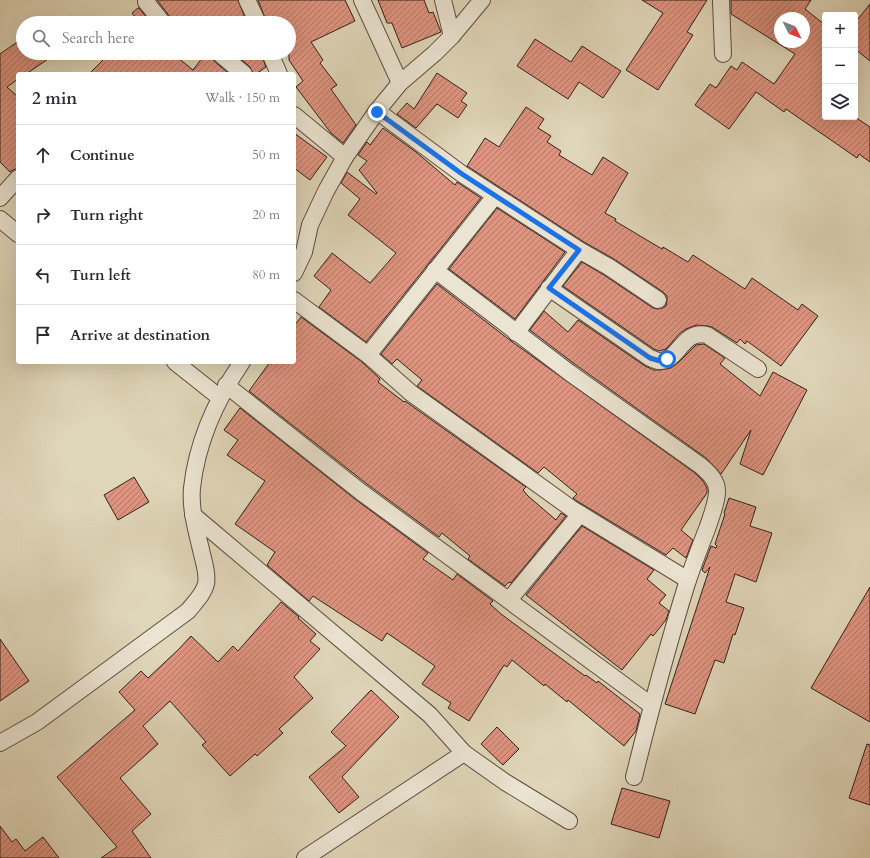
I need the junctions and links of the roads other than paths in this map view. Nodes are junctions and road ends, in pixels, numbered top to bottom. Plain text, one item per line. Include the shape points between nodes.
1 (246, 0) edge
2 (362, 0) edge
3 (443, 0) edge
4 (482, 0) edge
5 (721, 0) edge
6 (146, 2) dead end
7 (157, 16) edge
8 (254, 16) edge
9 (452, 36) junction
10 (723, 54) dead end
11 (227, 60) edge
12 (273, 60) edge
13 (242, 72) edge
14 (278, 72) edge
15 (400, 83) junction
16 (377, 112) junction
17 (296, 117) edge
18 (345, 157) junction
19 (16, 180) edge
20 (495, 196) junction
21 (0, 198) edge
22 (0, 219) edge
23 (16, 232) edge
24 (579, 250) junction
25 (296, 269) edge
26 (435, 270) junction
27 (549, 288) junction
28 (658, 300) dead end
29 (296, 301) edge
30 (516, 333) junction
31 (368, 355) junction
32 (178, 364) edge
33 (241, 364) edge
34 (758, 369) dead end
35 (223, 391) junction
36 (580, 514) junction
37 (193, 515) junction
38 (688, 580) junction
39 (509, 600) junction
40 (651, 705) junction
41 (0, 743) edge
42 (464, 753) junction
43 (634, 778) dead end
44 (569, 821) dead end
45 (305, 858) edge

1 - 8 street
2 - 15 street
3 - 9 street
4 - 9 street
5 - 10 street
6 - 7 street
9 - 15 street
11 - 13 street
12 - 14 street
15 - 16 street
16 - 18 street
16 - 20 street
17 - 18 street
18 - 25 street via 310,226 304,252
19 - 21 street
20 - 24 street
20 - 26 street
22 - 23 street
24 - 27 street
24 - 28 street via 609,266
26 - 30 street
26 - 31 street
27 - 30 street
27 - 34 street via 650,358 660,361 667,359 692,335 700,333
29 - 31 street
30 - 38 street via 701,466 716,482 714,510
31 - 36 street via 411,393
32 - 35 street
33 - 35 street
35 - 37 street via 206,429 197,458 192,489
35 - 39 street
36 - 38 street
36 - 39 street
37 - 41 street via 206,570 206,582 201,596 188,611 37,722
37 - 42 street via 430,715
38 - 40 street
39 - 40 street
40 - 43 street
42 - 44 street via 505,782
42 - 45 street

